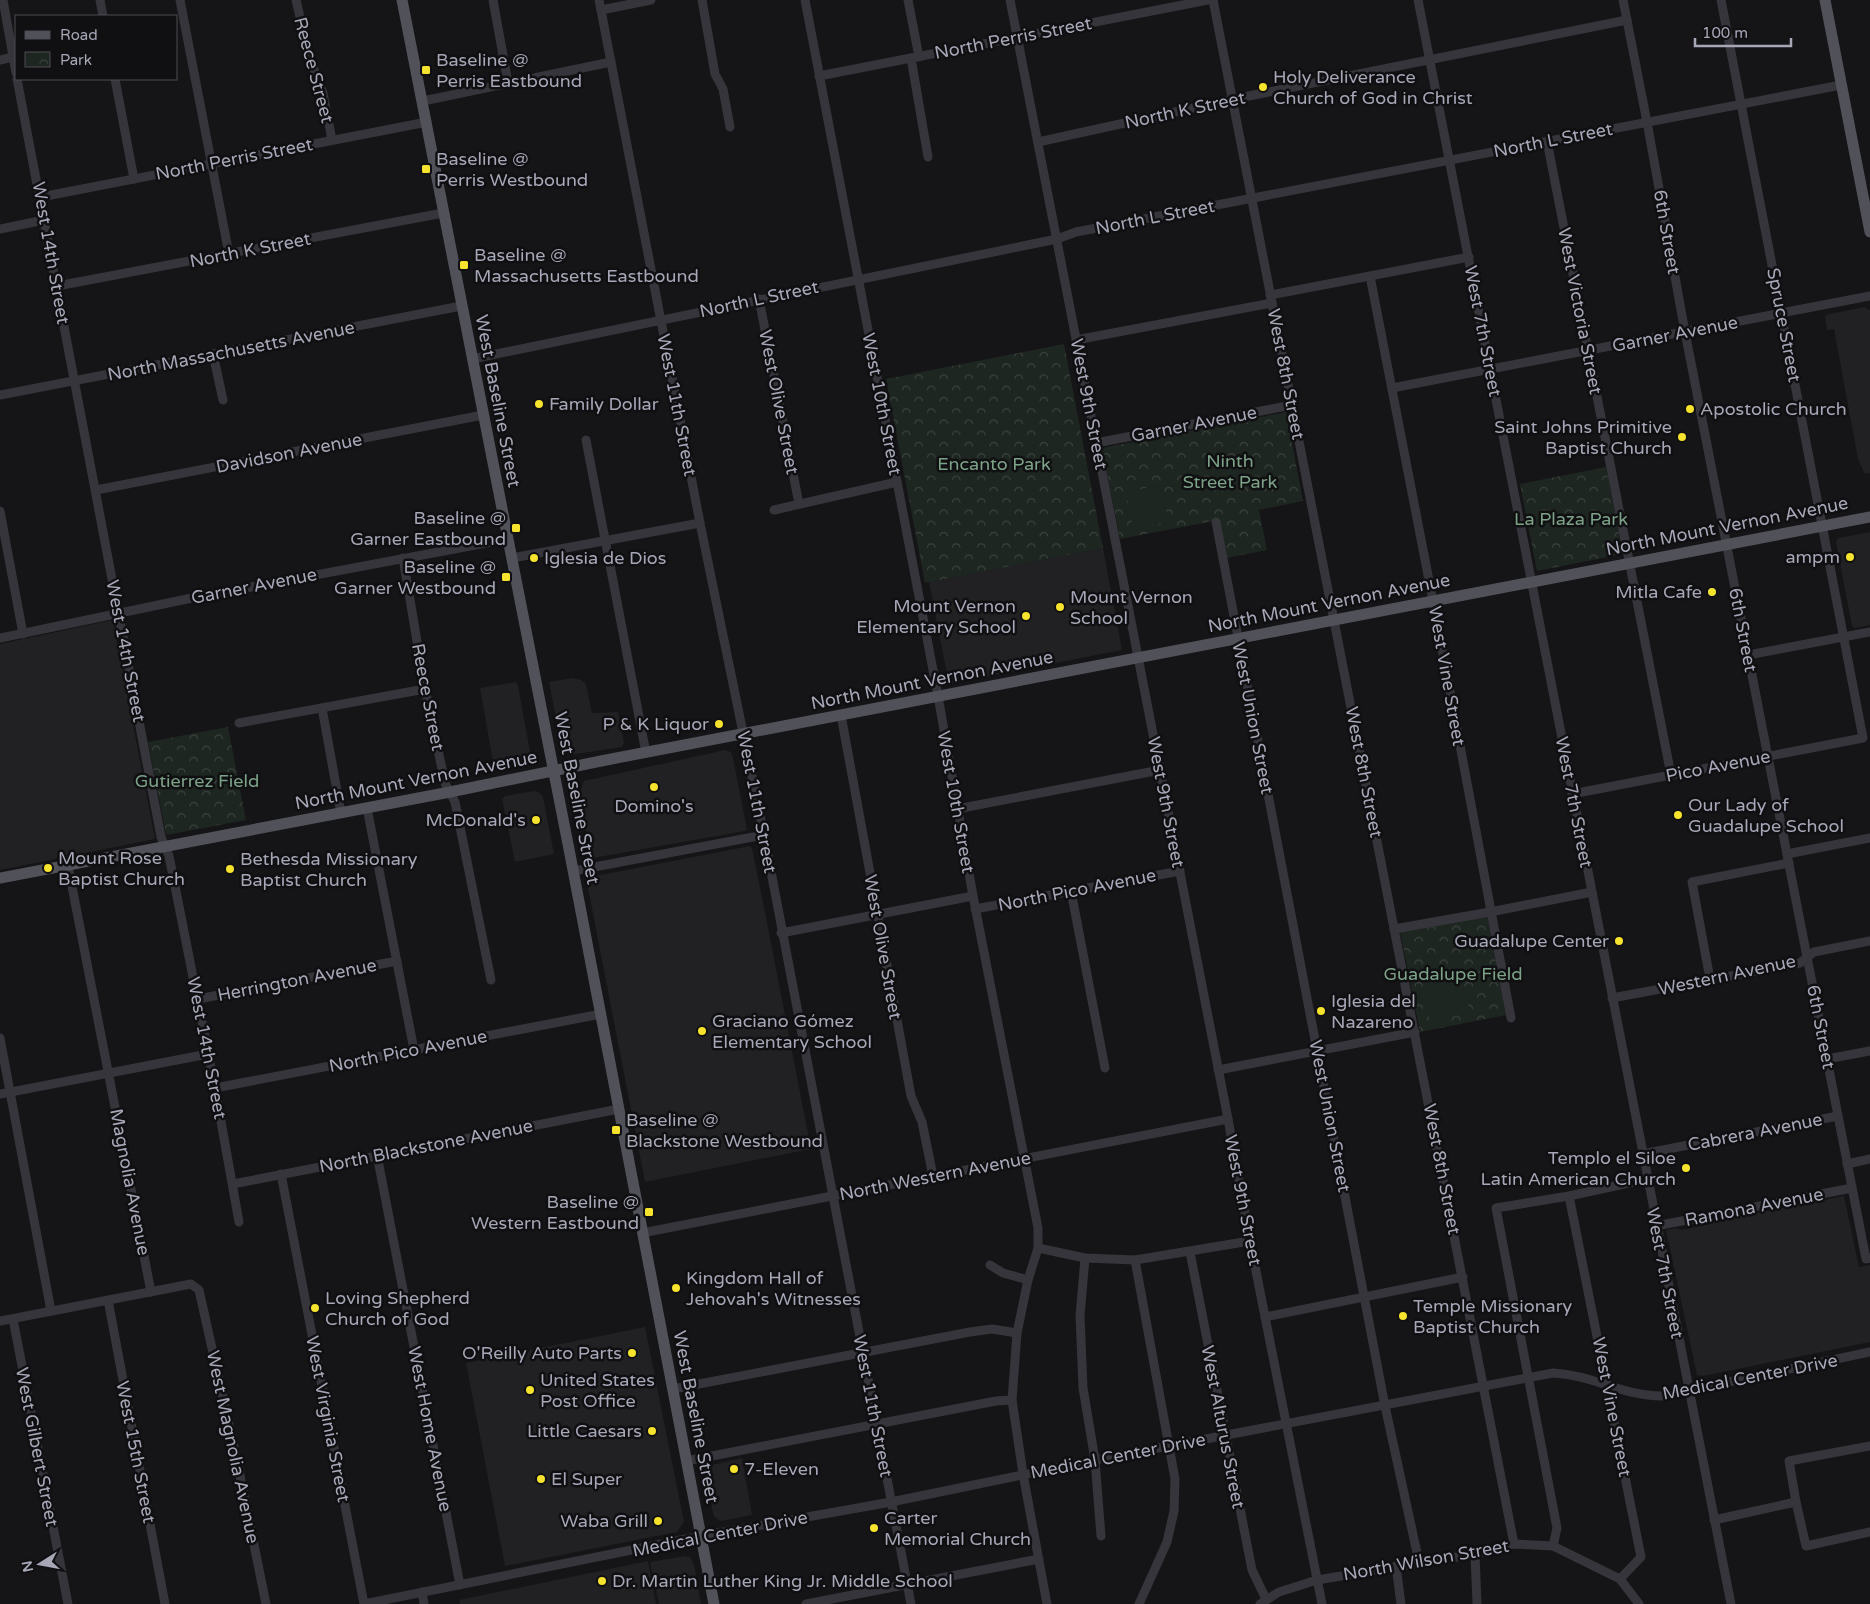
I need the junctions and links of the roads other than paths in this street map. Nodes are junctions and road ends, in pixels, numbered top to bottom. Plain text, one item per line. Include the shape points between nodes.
1 (3, 0) edge
2 (100, 0) edge
3 (180, 0) edge
4 (296, 0) edge
5 (402, 0) edge
6 (493, 0) edge
7 (599, 0) edge
8 (651, 0) edge
9 (702, 0) edge
10 (804, 0) edge
11 (908, 0) edge
12 (1010, 0) edge
13 (1208, 0) edge
14 (1213, 0) edge
15 (1418, 0) edge
16 (1623, 0) edge
17 (1721, 0) edge
18 (1825, 0) edge
19 (602, 10) junction
20 (103, 15) edge
21 (1627, 20) junction
22 (1018, 38) junction
23 (13, 57) junction
24 (915, 58) junction
25 (0, 60) edge
26 (1430, 60) junction
27 (611, 62) junction
28 (15, 68) edge
29 (819, 76) junction
30 (17, 80) edge
31 (115, 80) edge
32 (508, 83) junction
33 (1841, 85) junction
34 (1233, 99) junction
35 (423, 101) junction
36 (1741, 104) junction
37 (427, 122) junction
38 (1647, 122) junction
39 (730, 127) dead end
40 (332, 140) junction
41 (1547, 141) junction
42 (1038, 142) junction
43 (928, 157) dead end
44 (1450, 160) junction
45 (212, 164) junction
46 (134, 179) junction
47 (41, 197) junction
48 (1252, 198) junction
49 (443, 213) junction
50 (44, 220) junction
51 (0, 229) edge
52 (1870, 232) edge
53 (1057, 239) junction
54 (228, 254) junction
55 (1469, 256) junction
56 (1370, 276) junction
57 (858, 278) junction
58 (57, 286) junction
59 (1870, 296) edge
60 (759, 299) junction
61 (1271, 299) junction
62 (461, 306) junction
63 (1781, 313) junction
64 (662, 319) junction
65 (1685, 332) junction
66 (1076, 340) junction
67 (1588, 350) junction
68 (213, 354) junction
69 (472, 359) junction
70 (1490, 369) junction
71 (74, 381) junction
72 (1392, 388) junction
73 (0, 395) edge
74 (223, 400) dead end
75 (1292, 405) junction
76 (483, 416) junction
77 (586, 440) dead end
78 (1096, 443) junction
79 (897, 482) junction
80 (96, 490) junction
81 (799, 504) junction
82 (774, 510) dead end
83 (0, 511) edge
84 (1870, 517) edge
85 (1216, 522) dead end
86 (700, 523) junction
87 (1823, 526) junction
88 (508, 539) junction
89 (605, 540) junction
90 (1726, 544) junction
91 (402, 558) junction
92 (512, 558) junction
93 (1630, 562) junction
94 (1530, 582) junction
95 (1433, 601) junction
96 (119, 615) junction
97 (1334, 619) junction
98 (1870, 632) edge
99 (23, 634) junction
100 (1844, 637) junction
101 (0, 638) edge
102 (1238, 638) junction
103 (1748, 655) junction
104 (1138, 657) junction
105 (425, 689) junction
106 (938, 696) junction
107 (322, 708) junction
108 (841, 715) junction
109 (239, 723) dead end
110 (744, 734) junction
111 (1863, 738) joint
112 (646, 753) junction
113 (1767, 757) junction
114 (1160, 770) junction
115 (554, 771) junction
116 (1671, 776) junction
117 (450, 792) junction
118 (1572, 794) junction
119 (367, 808) junction
120 (958, 809) junction
121 (341, 813) junction
122 (764, 835) junction
123 (1870, 838) edge
124 (165, 847) junction
125 (1788, 859) junction
126 (68, 866) junction
127 (573, 871) junction
128 (1180, 871) junction
129 (0, 878) edge
130 (1070, 891) junction
131 (1592, 892) junction
132 (973, 896) junction
133 (976, 909) junction
134 (1490, 912) junction
135 (877, 915) junction
136 (1394, 928) junction
137 (781, 933) junction
138 (1870, 941) edge
139 (1807, 957) junction
140 (397, 961) junction
141 (1710, 979) junction
142 (491, 980) dead end
143 (1612, 998) junction
144 (198, 999) junction
145 (601, 1014) junction
146 (1511, 1018) dead end
147 (1415, 1032) junction
148 (0, 1038) edge
149 (414, 1050) junction
150 (1870, 1050) edge
151 (1318, 1051) junction
152 (208, 1054) junction
153 (1827, 1059) junction
154 (1105, 1068) dead end
155 (1218, 1070) junction
156 (110, 1073) junction
157 (215, 1088) junction
158 (10, 1092) junction
159 (0, 1094) edge
160 (619, 1109) junction
161 (1838, 1116) junction
162 (1228, 1120) junction
163 (1642, 1154) junction
164 (377, 1155) junction
165 (1025, 1159) junction
166 (1870, 1159) edge
167 (1847, 1164) junction
168 (281, 1174) junction
169 (933, 1176) junction
170 (1647, 1179) junction
171 (233, 1184) junction
172 (1852, 1188) junction
173 (832, 1195) junction
174 (1570, 1196) junction
175 (239, 1222) dead end
176 (1656, 1226) junction
177 (642, 1233) junction
178 (1250, 1241) junction
179 (1038, 1248) junction
180 (1190, 1252) junction
181 (1085, 1258) junction
182 (1868, 1259) edge
183 (1135, 1260) junction
184 (990, 1265) dead end
185 (1463, 1277) junction
186 (1028, 1280) junction
187 (151, 1292) junction
188 (1364, 1298) junction
189 (108, 1300) junction
190 (51, 1311) junction
191 (1265, 1317) junction
192 (13, 1320) junction
193 (0, 1321) edge
194 (1017, 1333) junction
195 (1870, 1352) edge
196 (863, 1354) junction
197 (1529, 1378) junction
198 (1608, 1386) junction
199 (1483, 1387) junction
200 (673, 1389) junction
201 (1688, 1390) junction
202 (1012, 1400) junction
203 (1385, 1406) junction
204 (876, 1424) junction
205 (1287, 1424) junction
206 (1225, 1436) junction
207 (1168, 1446) junction
208 (1870, 1446) edge
209 (1095, 1460) junction
210 (686, 1461) junction
211 (1023, 1474) junction
212 (891, 1502) junction
213 (1796, 1502) junction
214 (1714, 1520) junction
215 (1870, 1532) edge
216 (701, 1536) junction
217 (1101, 1536) dead end
218 (1514, 1544) junction
219 (1553, 1546) junction
220 (1475, 1554) junction
221 (1039, 1559) junction
222 (1418, 1562) junction
223 (1396, 1566) junction
224 (1620, 1579) junction
225 (1317, 1580) junction
226 (907, 1584) junction
227 (460, 1585) junction
228 (422, 1592) junction
229 (1263, 1601) edge
230 (68, 1604) edge
231 (165, 1604) edge
232 (266, 1604) edge
233 (364, 1604) edge
234 (424, 1604) edge
235 (714, 1604) edge
236 (806, 1604) edge
237 (911, 1604) edge
238 (1047, 1604) edge
239 (1139, 1604) edge
240 (1322, 1604) edge
241 (1401, 1604) edge
242 (1477, 1604) edge
243 (1639, 1604) edge
244 (1731, 1604) edge

1 - 23 street
2 - 20 street
3 - 45 street
4 - 40 street, Reece Street via 309,56 323,92
5 - 35 main road, West Baseline Street
6 - 32 street
7 - 19 street, West 11th Street
8 - 19 street
9 - 39 street via 715,74 723,89
10 - 29 street, West 10th Street
11 - 24 street
12 - 22 street, West 9th Street
13 - 22 street, North Perris Street
14 - 34 street, West 8th Street
15 - 26 street, West 7th Street
16 - 21 street, 6th Street
17 - 36 street, Spruce Street
18 - 33 main road
19 - 27 street, West 11th Street
21 - 26 street, North K Street
21 - 38 street, 6th Street
22 - 24 street, North Perris Street
22 - 42 street, West 9th Street
23 - 25 street
23 - 28 street
24 - 29 street, North Perris Street
24 - 43 street
26 - 34 street, North K Street
26 - 44 street, West 7th Street
27 - 32 street
27 - 64 street, West 11th Street
29 - 57 street, West 10th Street
30 - 47 street, West 14th Street
31 - 46 street
32 - 35 street
33 - 36 street, North L Street
33 - 52 main road
34 - 42 street, North K Street
34 - 48 street, West 8th Street
35 - 37 main road, West Baseline Street
36 - 38 street, North L Street
36 - 63 street, Spruce Street
37 - 40 street, North Perris Street
37 - 49 main road, West Baseline Street
38 - 41 street, North L Street
38 - 65 street, 6th Street
40 - 45 street, North Perris Street
41 - 44 street, North L Street
41 - 67 street, West Victoria Street
42 - 53 street, West 9th Street
44 - 48 street, North L Street
44 - 55 street, West 7th Street
45 - 46 street, North Perris Street
45 - 54 street
46 - 47 street, North Perris Street
47 - 50 street, West 14th Street
48 - 53 street, North L Street via 1076,232
48 - 61 street, West 8th Street
49 - 54 street, North K Street
49 - 62 main road, West Baseline Street
50 - 51 street
50 - 58 street, West 14th Street
53 - 57 street, North L Street
53 - 66 street, West 9th Street
54 - 58 street, North K Street
55 - 56 street
55 - 70 street, West 7th Street
56 - 61 street
56 - 72 street, West Vine Street
57 - 60 street, North L Street
57 - 79 street, West 10th Street
58 - 71 street, West 14th Street
59 - 63 street, Garner Avenue
60 - 64 street, North L Street
60 - 81 street, West Olive Street
61 - 66 street
61 - 75 street, West 8th Street
62 - 68 street, North Massachusetts Avenue
62 - 69 main road, West Baseline Street
63 - 65 street, Garner Avenue
63 - 87 street, Spruce Street
64 - 69 street, North L Street
64 - 86 street, West 11th Street
65 - 67 street, Garner Avenue
65 - 90 street, 6th Street
66 - 78 street, West 9th Street
67 - 70 street, Garner Avenue
67 - 93 street, West Victoria Street
68 - 71 street, North Massachusetts Avenue
68 - 74 street
69 - 76 main road, West Baseline Street
70 - 72 street, Garner Avenue
70 - 94 street, West 7th Street
71 - 73 street, North Massachusetts Avenue
71 - 80 street, West 14th Street
72 - 95 street, West Vine Street
75 - 78 street, Garner Avenue
75 - 97 street, West 8th Street
76 - 80 street, Davidson Avenue
76 - 88 main road, West Baseline Street
77 - 89 street
78 - 104 street, West 9th Street
79 - 81 street
79 - 106 street, West 10th Street
80 - 96 street, West 14th Street
81 - 82 street
83 - 99 street
84 - 87 main road, North Mount Vernon Avenue
85 - 102 street, West Union Street
86 - 89 street
86 - 110 street, West 11th Street
87 - 90 main road, North Mount Vernon Avenue
87 - 100 street, Spruce Street
88 - 91 street, Garner Avenue
88 - 92 main road, West Baseline Street
89 - 92 street
89 - 112 street
90 - 93 main road, North Mount Vernon Avenue
90 - 103 street, 6th Street
91 - 96 street, Garner Avenue
91 - 105 street, Reece Street
92 - 115 main road, West Baseline Street
93 - 94 main road, North Mount Vernon Avenue
93 - 116 street, West Victoria Street
94 - 95 main road, North Mount Vernon Avenue
94 - 118 street, West 7th Street
95 - 97 main road, North Mount Vernon Avenue
95 - 134 street, West Vine Street
96 - 99 street, Garner Avenue
96 - 124 street, West 14th Street
97 - 102 main road, North Mount Vernon Avenue
97 - 136 street, West 8th Street
98 - 100 street
99 - 101 street, Garner Avenue
100 - 103 street
100 - 111 street, Spruce Street
102 - 104 main road, North Mount Vernon Avenue
102 - 151 street, West Union Street
103 - 113 street, 6th Street
104 - 106 main road, North Mount Vernon Avenue
104 - 114 street, West 9th Street
105 - 107 street
105 - 117 street, Reece Street via 445,783
106 - 108 main road, North Mount Vernon Avenue
106 - 120 street, West 10th Street
107 - 109 street
107 - 121 street
108 - 110 main road, North Mount Vernon Avenue
108 - 135 street, West Olive Street
110 - 112 main road, North Mount Vernon Avenue
110 - 122 street, West 11th Street
111 - 113 street, Pico Avenue
112 - 115 main road, North Mount Vernon Avenue
113 - 116 street, Pico Avenue
113 - 125 street, 6th Street
114 - 120 street
114 - 128 street, West 9th Street
115 - 117 main road, North Mount Vernon Avenue
115 - 127 main road, West Baseline Street
116 - 118 street, Pico Avenue
117 - 119 main road, North Mount Vernon Avenue
117 - 142 street, Reece Street via 455,802
118 - 131 street, West 7th Street
119 - 121 main road, North Mount Vernon Avenue
119 - 140 street
120 - 132 street, West 10th Street
121 - 124 main road, North Mount Vernon Avenue
122 - 127 street
122 - 137 street, West 11th Street
123 - 125 street
124 - 126 main road, North Mount Vernon Avenue
124 - 144 street, West 14th Street
125 - 139 street, 6th Street
125 - 141 street via 1692,882
126 - 129 main road, North Mount Vernon Avenue
126 - 156 street
127 - 145 main road, West Baseline Street
128 - 130 street, North Pico Avenue
128 - 155 street, West 9th Street
130 - 133 street, North Pico Avenue
130 - 154 street
131 - 134 street
131 - 143 street, West 7th Street
132 - 133 street, West 10th Street
132 - 135 street, North Pico Avenue
133 - 165 street, West 10th Street
134 - 136 street
134 - 146 street, West Vine Street
135 - 137 street, North Pico Avenue
135 - 169 street, West Olive Street via 911,1096 922,1122
136 - 147 street, West 8th Street
137 - 173 street, West 11th Street
138 - 139 street, Western Avenue via 1814,952
139 - 141 street, Western Avenue via 1800,962
139 - 153 street, 6th Street
140 - 144 street, Herrington Avenue
140 - 149 street
141 - 143 street, Western Avenue
143 - 163 street, West 7th Street
144 - 152 street, West 14th Street
145 - 149 street, North Pico Avenue
145 - 160 main road, West Baseline Street
147 - 151 street
147 - 185 street, West 8th Street
148 - 158 street
149 - 157 street, North Pico Avenue
150 - 153 street
151 - 155 street
151 - 188 street, West Union Street
152 - 156 street
152 - 157 street, West 14th Street
153 - 161 street, 6th Street
155 - 162 street, West 9th Street
156 - 158 street
156 - 187 street, Magnolia Avenue
157 - 171 street, West 14th Street
158 - 159 street
158 - 190 street
160 - 164 street, North Blackstone Avenue
160 - 177 main road, West Baseline Street
161 - 163 street, Cabrera Avenue
161 - 167 street, 6th Street
162 - 165 street, North Western Avenue
162 - 178 street, West 9th Street
163 - 170 street, West 7th Street
164 - 168 street, North Blackstone Avenue
164 - 227 street, West Home Avenue
165 - 169 street, North Western Avenue
165 - 179 street, West 10th Street via 1038,1228
166 - 167 street
167 - 172 street, 6th Street
168 - 171 street, North Blackstone Avenue
168 - 233 street, West Virginia Street
169 - 173 street, North Western Avenue
170 - 174 street
170 - 176 street, West 7th Street
171 - 175 street, West 14th Street
172 - 176 street, Ramona Avenue
172 - 182 street, 6th Street
173 - 177 street, North Western Avenue
173 - 196 street, West 11th Street
174 - 197 street via 1496,1208
174 - 198 street, West Vine Street
176 - 201 street, West 7th Street
177 - 200 main road, West Baseline Street
178 - 180 street
178 - 191 street, West 9th Street
179 - 181 street
179 - 186 street, West 10th Street
180 - 183 street
180 - 206 street, West Alturus Street
181 - 183 street
181 - 209 street via 1080,1316 1083,1388
183 - 207 street
184 - 186 street via 1003,1273
185 - 188 street
185 - 199 street, West 8th Street
186 - 194 street, West 10th Street
187 - 189 street
187 - 232 street, West Magnolia Avenue via 190,1284 199,1290
188 - 191 street
188 - 203 street, West Union Street
189 - 190 street
189 - 231 street, West 15th Street
190 - 192 street
191 - 205 street, West 9th Street
192 - 193 street
192 - 230 street, West Gilbert Street
194 - 196 street via 992,1329 977,1331
194 - 202 street, West 10th Street
195 - 201 street, Medical Center Drive
196 - 200 street
196 - 204 street, West 11th Street
197 - 198 street, Medical Center Drive via 1553,1373 1570,1374
197 - 199 street, Medical Center Drive
197 - 219 street via 1557,1528
198 - 201 street, Medical Center Drive via 1645,1396
198 - 224 street, West Vine Street via 1642,1557
199 - 203 street, Medical Center Drive
199 - 218 street, West 8th Street
200 - 210 main road, West Baseline Street
201 - 214 street, West 7th Street
202 - 204 street
202 - 211 street, West 10th Street
203 - 205 street, Medical Center Drive
203 - 222 street, West Union Street
204 - 210 street
204 - 212 street, West 11th Street
205 - 206 street, Medical Center Drive
205 - 225 street, West 9th Street
206 - 207 street, Medical Center Drive
206 - 229 street, West Alturus Street via 1252,1570
207 - 209 street, Medical Center Drive
207 - 239 street via 1175,1479 1174,1511 1167,1542
208 - 213 street via 1789,1461
209 - 211 street, Medical Center Drive
209 - 217 street
210 - 216 main road, West Baseline Street
211 - 212 street, Medical Center Drive
211 - 221 street, West 10th Street
212 - 216 street, Medical Center Drive
212 - 226 street, West 11th Street
213 - 214 street
213 - 215 street via 1806,1546
214 - 244 street, West 7th Street
216 - 227 street, Medical Center Drive
216 - 235 main road, West Baseline Street
218 - 219 street, North Wilson Street
218 - 220 street, North Wilson Street
219 - 224 street, North Wilson Street
220 - 222 street, North Wilson Street
220 - 242 street
221 - 226 street
221 - 238 street, West 10th Street
222 - 223 street, North Wilson Street
223 - 225 street, North Wilson Street
223 - 241 street
224 - 243 street
225 - 229 street, North Wilson Street via 1279,1592
225 - 240 street, West 9th Street
226 - 236 street
226 - 237 street, West 11th Street
227 - 228 street, Medical Center Drive
228 - 233 street, Medical Center Drive
228 - 234 street

